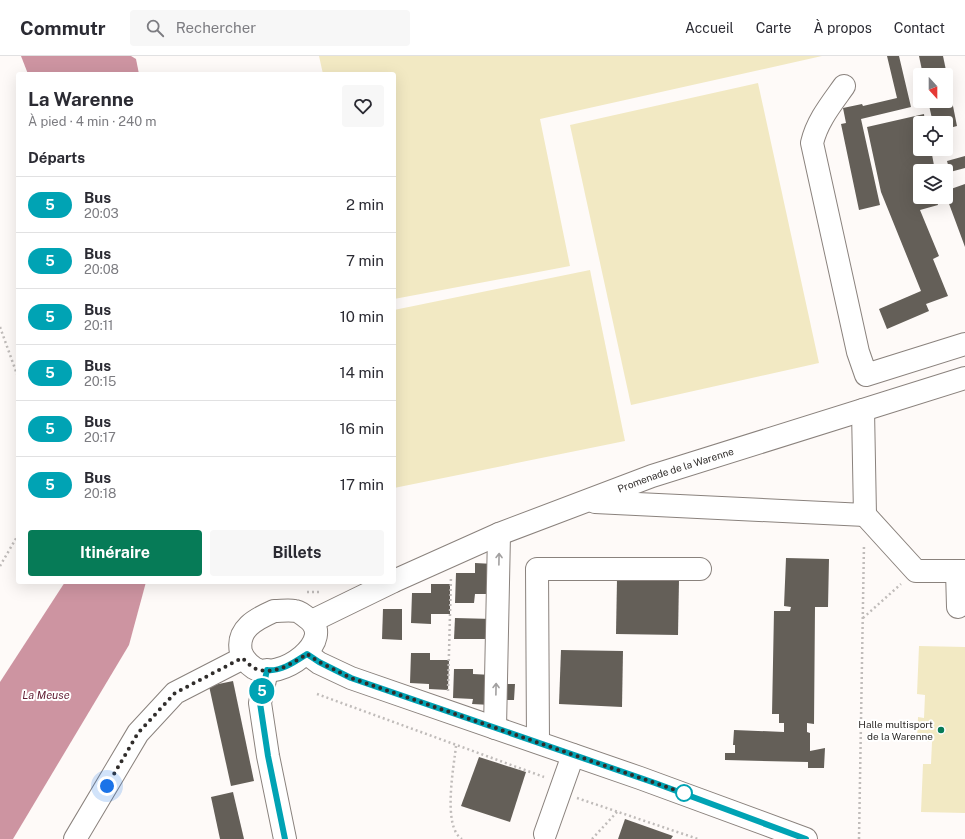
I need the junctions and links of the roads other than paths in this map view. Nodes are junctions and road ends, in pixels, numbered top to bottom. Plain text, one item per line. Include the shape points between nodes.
1 (844, 86) dead end
2 (965, 344) edge
3 (965, 378) edge
4 (863, 410) junction
5 (586, 501) junction
6 (865, 515) junction
7 (499, 534) junction
8 (700, 569) dead end
9 (961, 571) edge
10 (396, 581) edge
11 (389, 584) edge
12 (958, 607) dead end
13 (312, 621) junction
14 (307, 654) junction
15 (242, 658) junction
16 (267, 670) junction
17 (495, 728) junction
18 (538, 742) junction
19 (574, 755) junction
20 (545, 834) dead end
21 (75, 839) edge
22 (285, 839) edge
23 (806, 839) edge

1 - 2 street via 824,115 814,133 812,143 858,352 866,376
3 - 4 street, Promenade de la Warenne
4 - 5 street, Promenade de la Warenne via 652,476
4 - 6 street
5 - 6 street
5 - 7 street, Promenade de la Warenne
6 - 9 street via 916,571
7 - 10 street, Promenade de la Warenne
17 -> 7 street
8 - 18 street via 537,569
9 - 12 street
11 - 13 street, Promenade de la Warenne
13 - 14 street via 315,629 314,642
13 - 15 street via 297,611 274,612 258,618 245,630 239,643
14 - 16 street via 272,671
14 - 17 street via 351,678
15 - 16 street via 255,669
15 - 21 street via 175,693 138,733
16 - 22 street via 260,703
17 - 18 street
18 - 19 street
19 - 20 street
19 - 23 street

